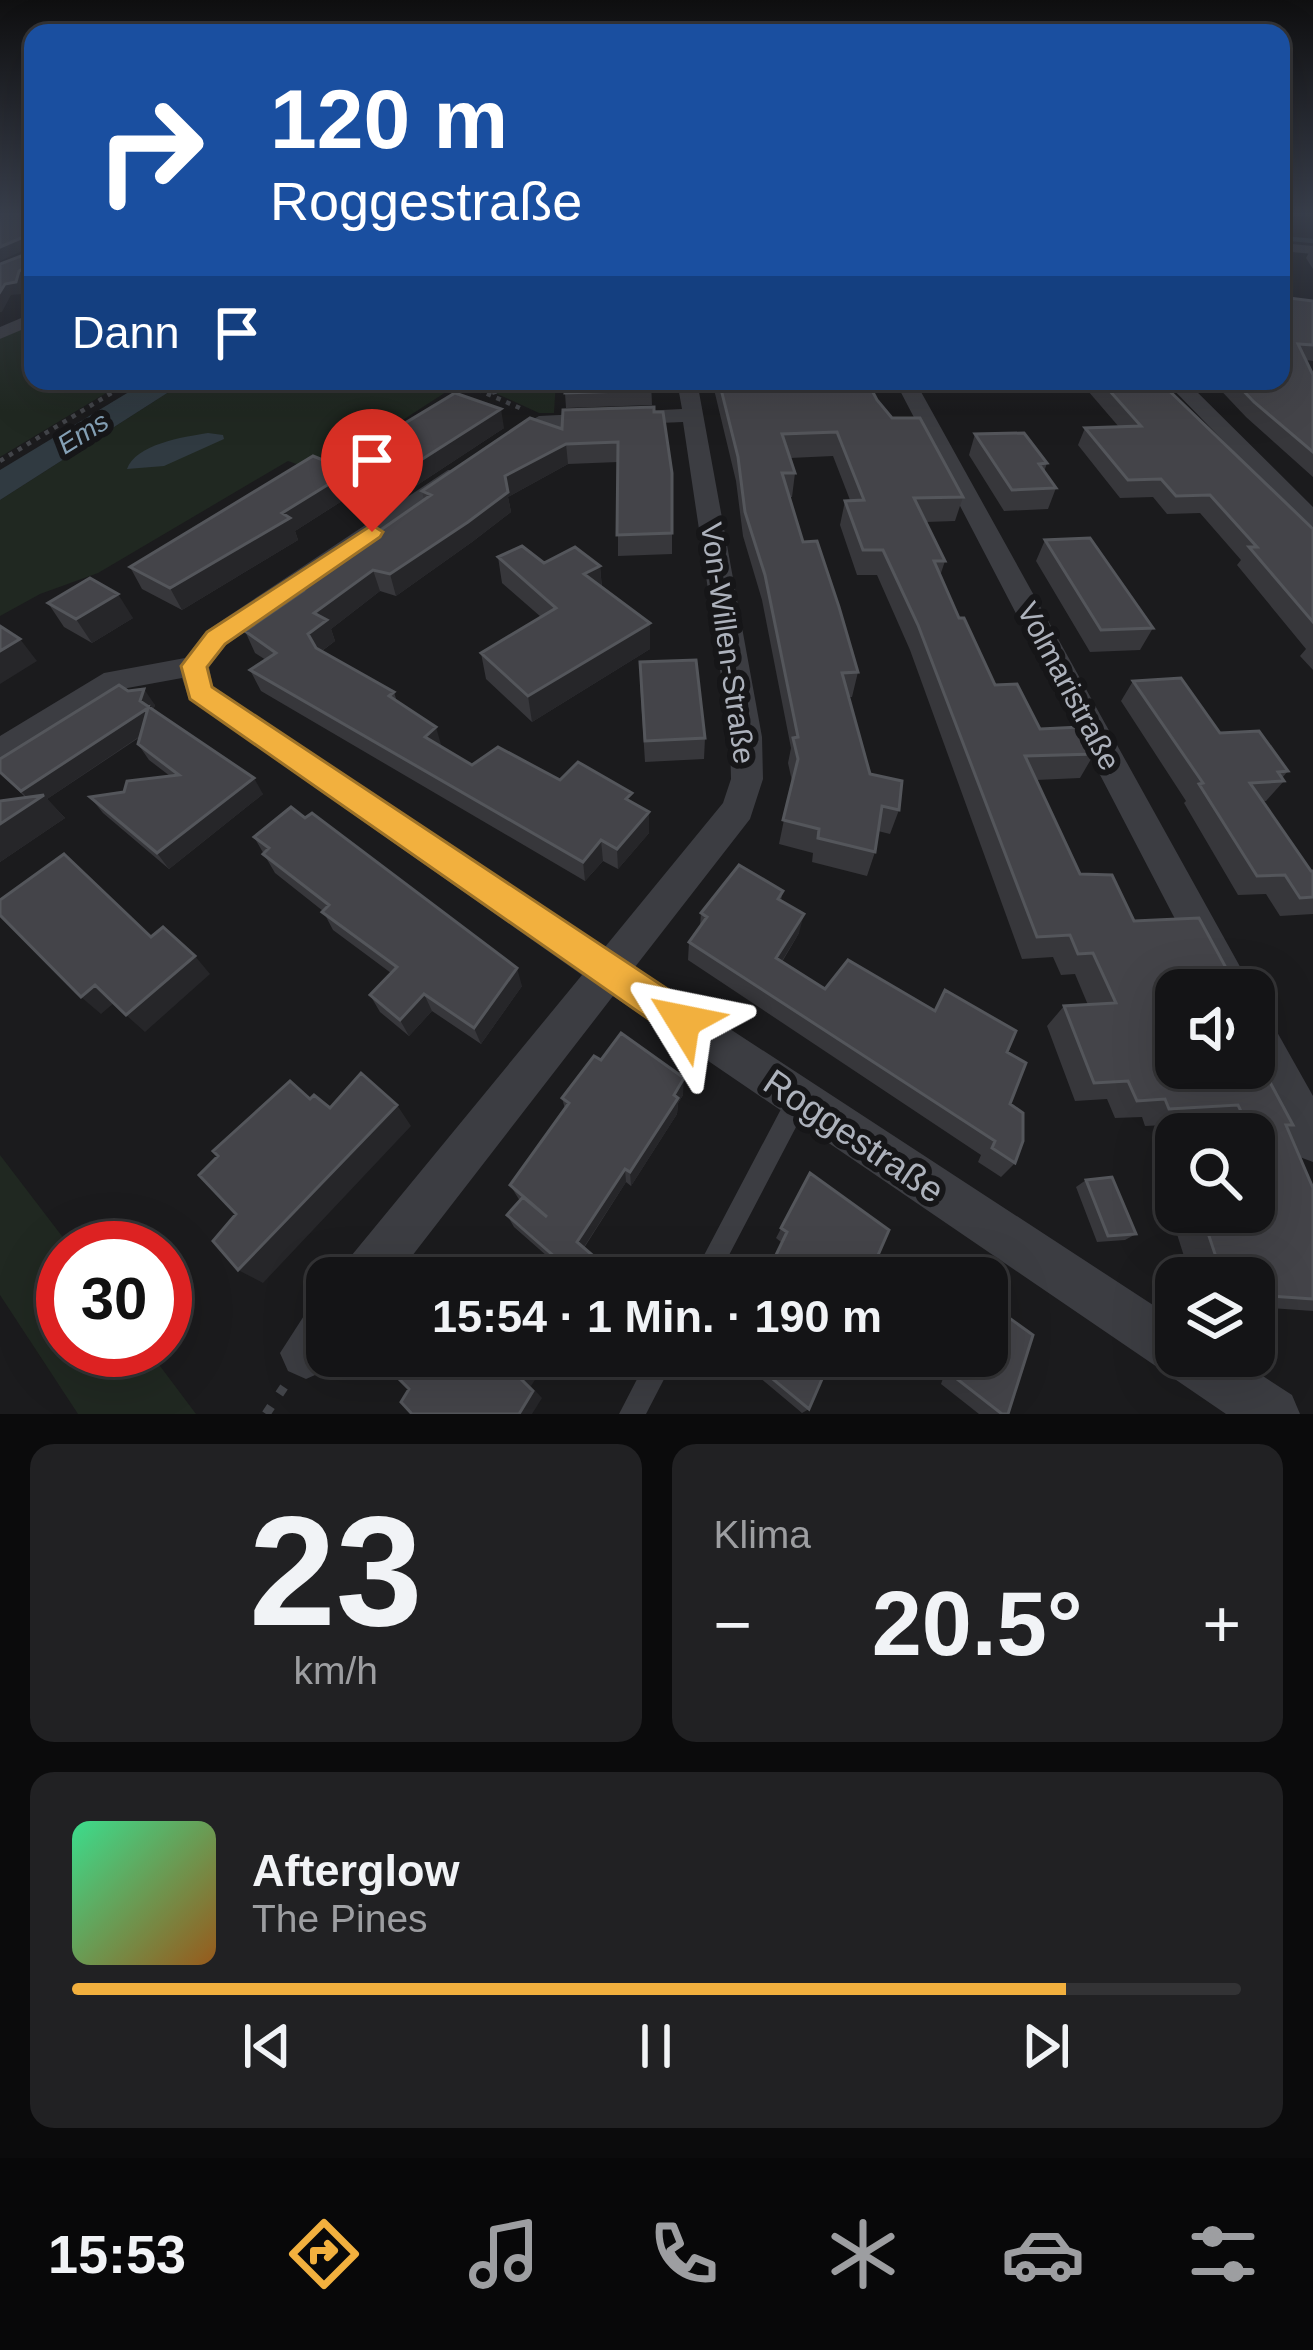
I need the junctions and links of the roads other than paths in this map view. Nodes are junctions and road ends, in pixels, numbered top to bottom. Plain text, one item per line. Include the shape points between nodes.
1 (910, 390) edge
2 (1184, 390) edge
3 (690, 398) edge
4 (1313, 520) edge
5 (194, 666) junction
6 (0, 751) edge
7 (607, 968) junction
8 (1221, 969) edge
9 (1275, 1069) edge
10 (798, 1100) junction
11 (1313, 1140) edge
12 (380, 1257) edge
13 (715, 1257) edge
14 (1155, 1336) edge
15 (652, 1377) edge
16 (1217, 1377) edge
17 (632, 1414) edge
18 (1273, 1414) edge

1 - 8 street, Volmaristraße
2 - 4 street
3 - 5 street via 539,422 216,638
3 - 7 street, Von-Willen-Straße via 733,638 747,779 738,809
5 - 6 street via 114,680
5 - 7 street, Roggestraße via 199,692
7 - 10 street, Roggestraße
7 - 12 street, Von-Willen-Straße
9 - 11 street
10 - 13 lane
10 - 14 street, Roggestraße
15 - 17 lane
16 - 18 street

